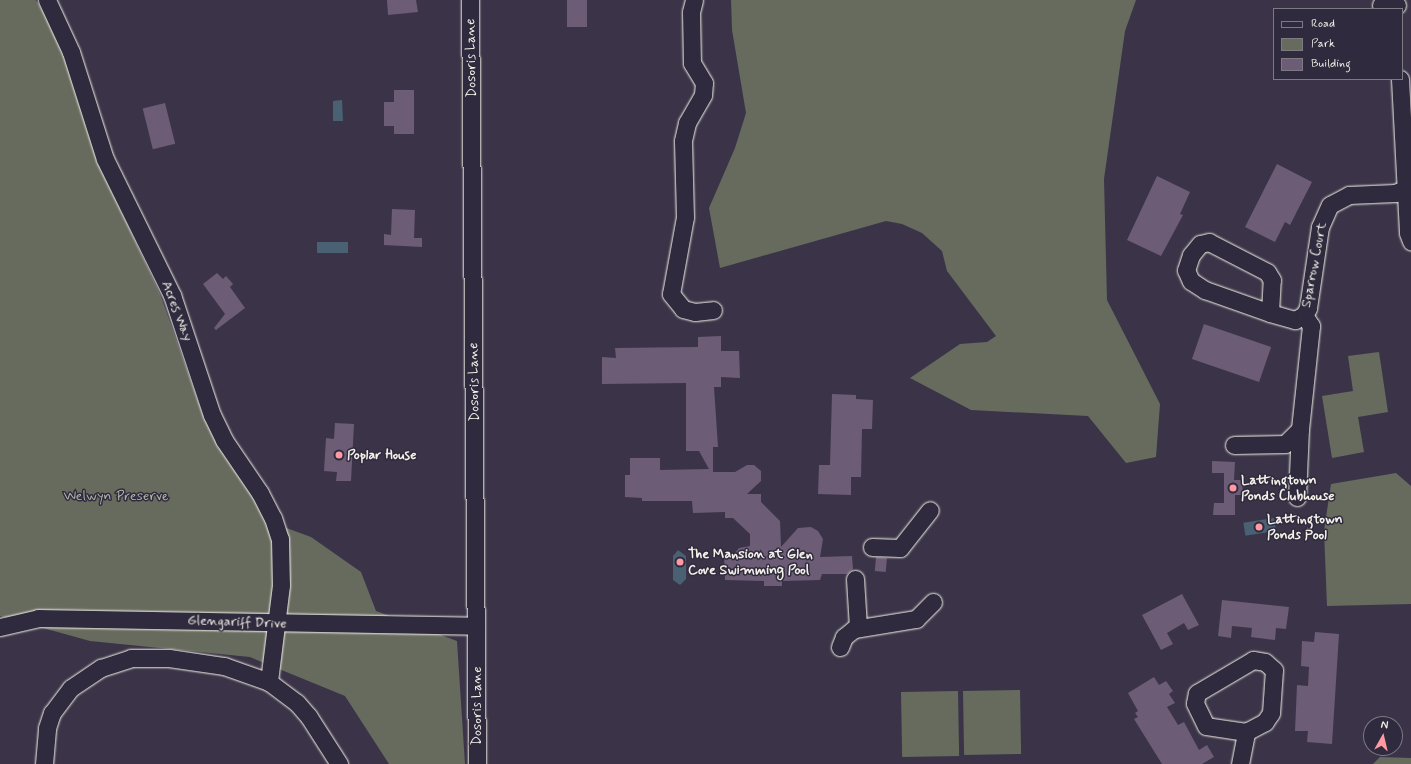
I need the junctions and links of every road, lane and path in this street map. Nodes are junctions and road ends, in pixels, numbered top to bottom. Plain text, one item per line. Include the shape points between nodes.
1 (47, 0) edge
2 (470, 0) edge
3 (694, 0) edge
4 (1400, 80) edge
5 (1408, 187) edge
6 (1411, 241) edge
7 (713, 310) dead end
8 (1270, 313) junction
9 (1304, 315) junction
10 (1300, 429) junction
11 (1234, 445) dead end
12 (1297, 497) dead end
13 (930, 510) dead end
14 (872, 547) dead end
15 (855, 580) dead end
16 (933, 602) dead end
17 (275, 624) junction
18 (476, 626) junction
19 (0, 627) edge
20 (858, 627) junction
21 (840, 647) dead end
22 (269, 682) junction
23 (1246, 732) junction
24 (44, 764) edge
25 (339, 764) edge
26 (477, 764) edge
27 (1240, 764) edge

1 - 17 street, Acres Way via 71,52 105,159 172,295 212,415 273,518 282,556
2 - 18 street, Dosoris Lane
3 - 7 street via 691,12 692,63 704,83 703,95 687,123 683,141 685,216 671,294 683,309 695,312
4 - 5 street
5 - 6 street via 1408,233
5 - 9 street, Sparrow Court via 1395,192 1349,195 1330,205 1320,227 1308,308
8 - 8 street, Sparrow Court via 1205,290 1191,281 1186,270 1191,255 1200,244 1209,242 1267,272 1272,280
8 - 9 street, Sparrow Court via 1295,320
9 - 10 street, Sparrow Court via 1311,326
10 - 11 street via 1286,444
10 - 12 street, Sparrow Court
13 - 14 street via 900,548
15 - 20 street
16 - 20 street via 916,619
17 - 18 street, Glengariff Drive
17 - 19 street, Glengariff Drive via 38,618
17 - 22 street, Acres Way
18 - 26 street, Dosoris Lane
20 - 21 street via 844,637
22 - 24 street via 224,666 169,658 131,658 101,668 71,688 52,713 47,728
22 - 25 street via 297,703 309,717
23 - 23 street via 1265,722 1271,713 1274,670 1265,662 1252,660 1197,692 1195,703 1206,726
23 - 27 street

